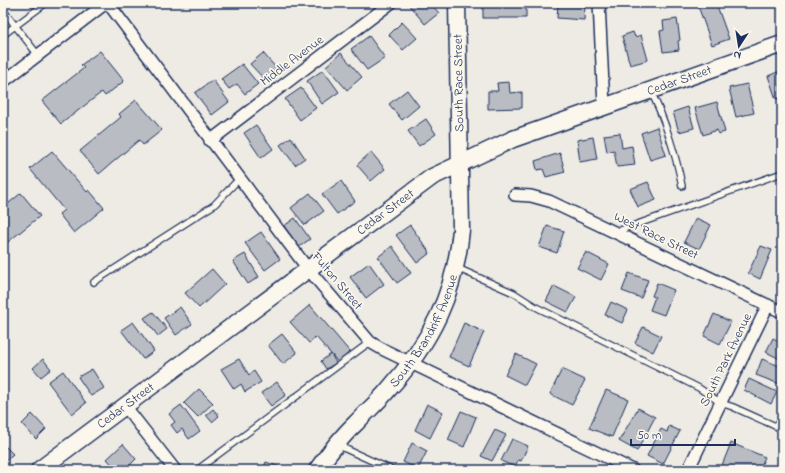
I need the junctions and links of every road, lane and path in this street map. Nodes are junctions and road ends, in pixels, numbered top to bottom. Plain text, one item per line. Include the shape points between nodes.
1 (46, 3) edge
2 (107, 3) edge
3 (391, 3) edge
4 (457, 3) edge
5 (599, 3) edge
6 (3, 10) edge
7 (15, 26) junction
8 (3, 35) edge
9 (782, 44) edge
10 (38, 55) junction
11 (3, 82) edge
12 (650, 90) junction
13 (604, 106) junction
14 (210, 140) junction
15 (461, 163) junction
16 (782, 173) edge
17 (239, 180) junction
18 (682, 186) dead end
19 (515, 194) dead end
20 (615, 232) junction
21 (455, 267) junction
22 (308, 269) junction
23 (94, 282) dead end
24 (768, 305) junction
25 (782, 312) edge
26 (370, 342) junction
27 (410, 363) junction
28 (721, 403) junction
29 (125, 406) junction
30 (782, 429) edge
31 (336, 444) junction
32 (39, 470) edge
33 (175, 470) edge
34 (197, 470) edge
35 (317, 470) edge
36 (392, 470) edge
37 (633, 470) edge
38 (688, 470) edge

1 - 7 lane
2 - 10 street
2 - 14 street, Fulton Street
3 - 14 street, Middle Avenue
4 - 15 main road, South Race Street
5 - 13 street
6 - 7 lane
7 - 8 lane
7 - 10 lane
9 - 12 main road, Cedar Street
10 - 11 street
12 - 13 main road, Cedar Street
12 - 18 lane via 657,103 679,169
13 - 15 main road, Cedar Street via 513,139
14 - 17 street, Fulton Street
15 - 21 main road, South Brandriff Avenue via 461,230
15 - 22 main road, Cedar Street via 432,177
16 - 20 lane
17 - 22 street, Fulton Street
17 - 23 lane via 214,205
19 - 20 street, West Race Street via 549,201
20 - 24 street, West Race Street
21 - 27 main road, South Brandriff Avenue via 443,309 432,331
21 - 28 lane via 514,293 536,307 699,388
22 - 26 street, Fulton Street
22 - 29 main road, Cedar Street
24 - 25 street, West Race Street
24 - 28 street, South Park Avenue
26 - 27 street, Fulton Street
26 - 34 lane
27 - 31 main road, South Brandriff Avenue via 389,389
27 - 37 street, Fulton Street
28 - 30 lane
28 - 38 street, South Park Avenue
29 - 32 main road, Cedar Street
29 - 33 street
31 - 35 main road, South Brandriff Avenue
31 - 36 lane

